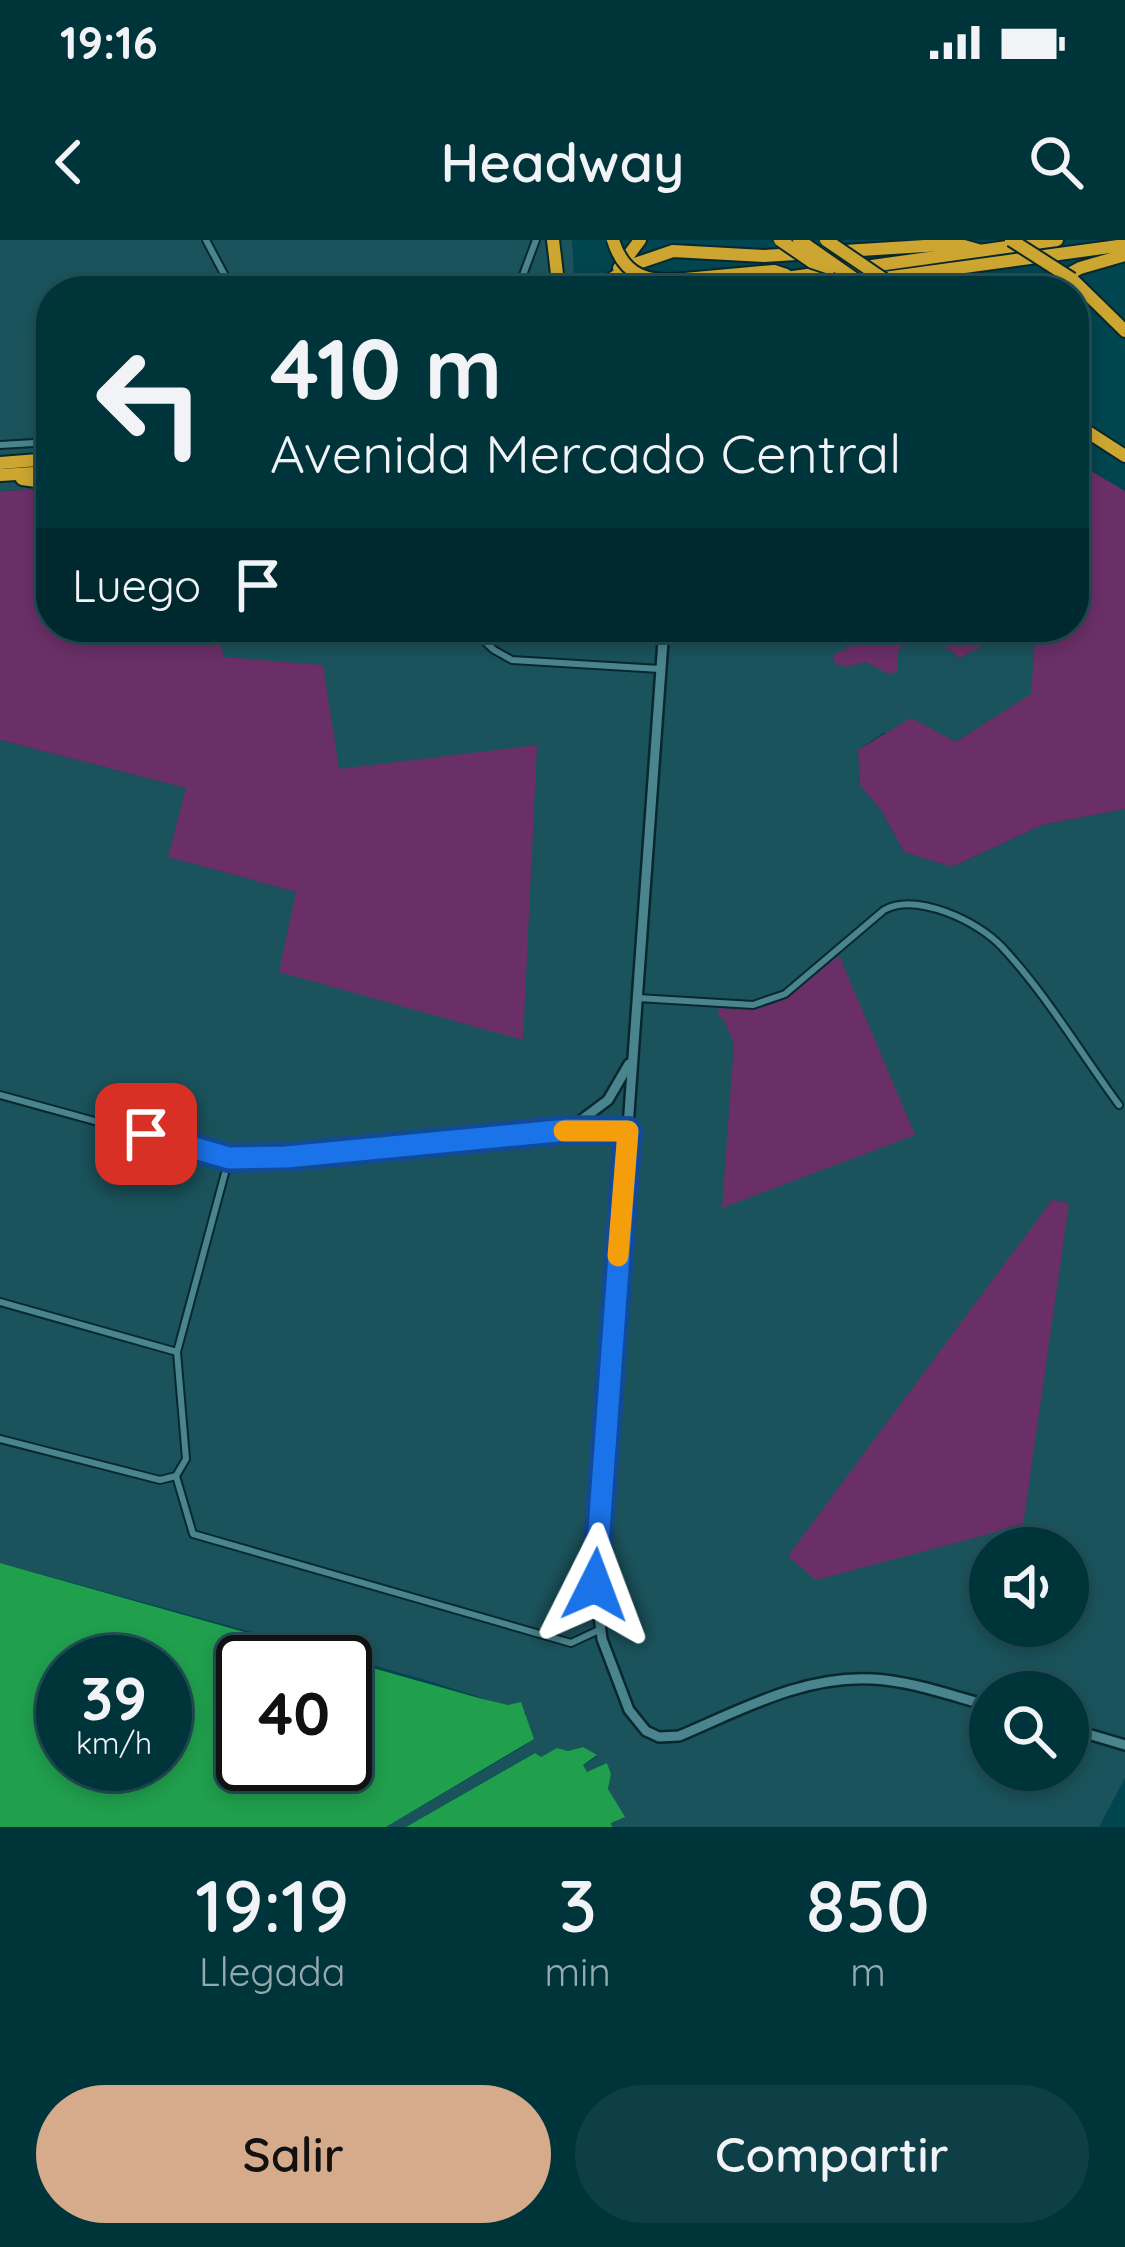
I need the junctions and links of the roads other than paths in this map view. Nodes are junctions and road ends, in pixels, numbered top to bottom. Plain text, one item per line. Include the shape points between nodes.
1 (206, 240) edge
2 (536, 240) edge
3 (553, 240) edge
4 (613, 240) edge
5 (640, 240) edge
6 (780, 240) edge
7 (799, 240) edge
8 (826, 240) edge
9 (854, 240) edge
10 (1011, 240) edge
11 (1057, 240) edge
12 (1125, 245) edge
13 (978, 250) junction
14 (811, 253) junction
15 (1125, 255) edge
16 (1096, 262) junction
17 (1125, 266) edge
18 (848, 275) joint
19 (225, 276) edge
20 (523, 276) edge
21 (557, 276) edge
22 (610, 276) edge
23 (615, 276) edge
24 (642, 276) edge
25 (723, 276) edge
26 (779, 276) edge
27 (835, 276) edge
28 (860, 276) edge
29 (879, 276) edge
30 (1067, 276) edge
31 (1068, 276) edge
32 (1089, 296) edge
33 (1125, 331) edge
34 (1089, 433) edge
35 (1089, 441) edge
36 (36, 443) edge
37 (0, 446) edge
38 (1124, 456) edge
39 (36, 463) edge
40 (1, 471) edge
41 (36, 472) edge
42 (36, 479) edge
43 (486, 642) edge
44 (663, 642) edge
45 (660, 669) junction
46 (638, 998) junction
47 (634, 1054) junction
48 (0, 1095) edge
49 (1118, 1105) dead end
50 (568, 1130) junction
51 (628, 1131) junction
52 (229, 1158) junction
53 (0, 1302) edge
54 (177, 1352) junction
55 (0, 1439) edge
56 (176, 1476) junction
57 (601, 1630) junction
58 (969, 1701) edge
59 (1089, 1734) edge
60 (1125, 1744) edge

1 - 19 street
2 - 20 street
3 - 21 highway
4 - 24 highway, bridge
5 - 22 highway
6 - 18 highway, bridge
7 - 18 highway, bridge
8 - 29 highway, bridge
9 - 14 highway
10 - 30 highway, bridge
11 - 13 highway
12 - 28 highway
13 - 14 highway via 957,244
13 - 27 highway
14 - 23 highway via 673,251
15 - 16 highway
16 - 17 highway
16 - 31 highway
25 - 26 highway, bridge
32 - 33 highway, bridge
34 - 38 highway
35 - 38 highway
36 - 37 street
39 - 40 highway
40 - 41 highway
40 - 42 highway
43 - 45 street via 512,660 537,664
44 - 45 street
45 - 46 street
46 - 47 street
46 - 49 street via 753,1005 784,994 897,902 928,906 998,943
47 - 50 street via 608,1100
47 - 51 street
48 - 52 street
50 - 51 street
50 - 52 street
51 - 57 street via 595,1585
52 - 54 street
53 - 54 street
54 - 56 street via 186,1459
55 - 56 street via 160,1480
56 - 57 street via 193,1534 571,1643
57 - 58 street via 629,1710 659,1737 832,1680 874,1679
59 - 60 street

